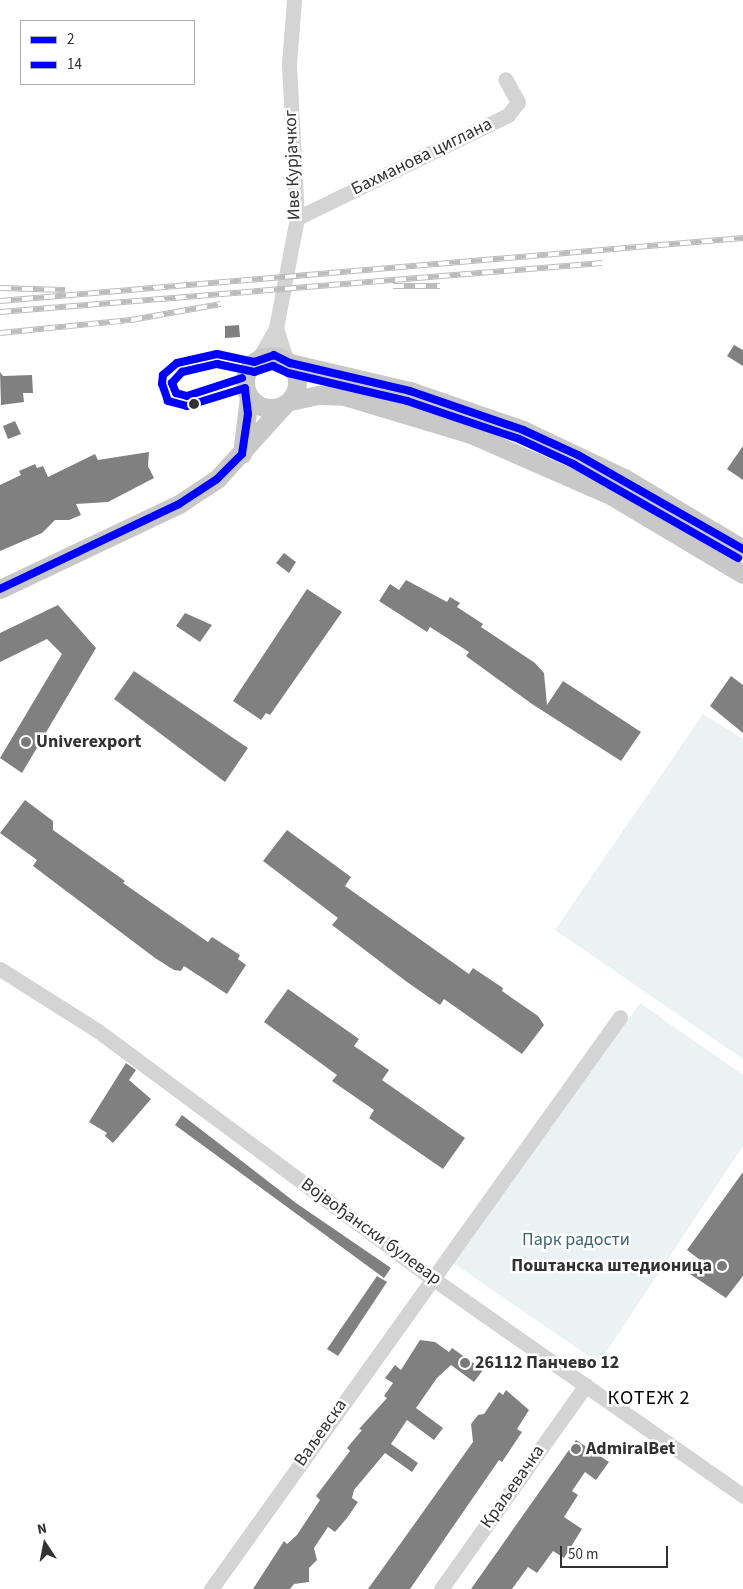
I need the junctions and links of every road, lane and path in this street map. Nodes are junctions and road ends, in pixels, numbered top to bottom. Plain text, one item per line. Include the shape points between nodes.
1 (294, 0) edge
2 (505, 79) dead end
3 (297, 218) junction
4 (276, 328) junction
5 (259, 358) junction
6 (289, 362) junction
7 (249, 396) junction
8 (287, 403) junction
9 (242, 454) junction
10 (743, 549) edge
11 (743, 574) edge
12 (0, 589) edge
13 (0, 968) edge
14 (620, 1017) dead end
15 (432, 1278) junction
16 (586, 1385) junction
17 (743, 1496) edge
18 (211, 1589) edge
19 (441, 1589) edge

1 - 3 street, Иве Курјачког via 289,64
2 - 3 street, Бахманова циглана via 518,102 508,115
3 - 4 street, Иве Курјачког
4 - 5 street
4 - 6 street
5 - 6 main road via 274,356
5 - 7 main road via 246,374
6 - 8 main road via 298,382
6 - 10 main road via 410,391 523,430 624,478
7 - 8 main road via 261,406
7 - 9 main road
8 - 9 main road
8 - 11 main road via 319,395 344,396 471,434 612,496
9 - 12 main road via 217,479 179,504
13 - 15 street, Војвођански булевар via 106,1037
14 - 15 street, Ваљевска
15 - 16 street, Војвођански булевар
15 - 18 street, Ваљевска
16 - 17 street, Војвођански булевар
16 - 19 street, Краљевачка

